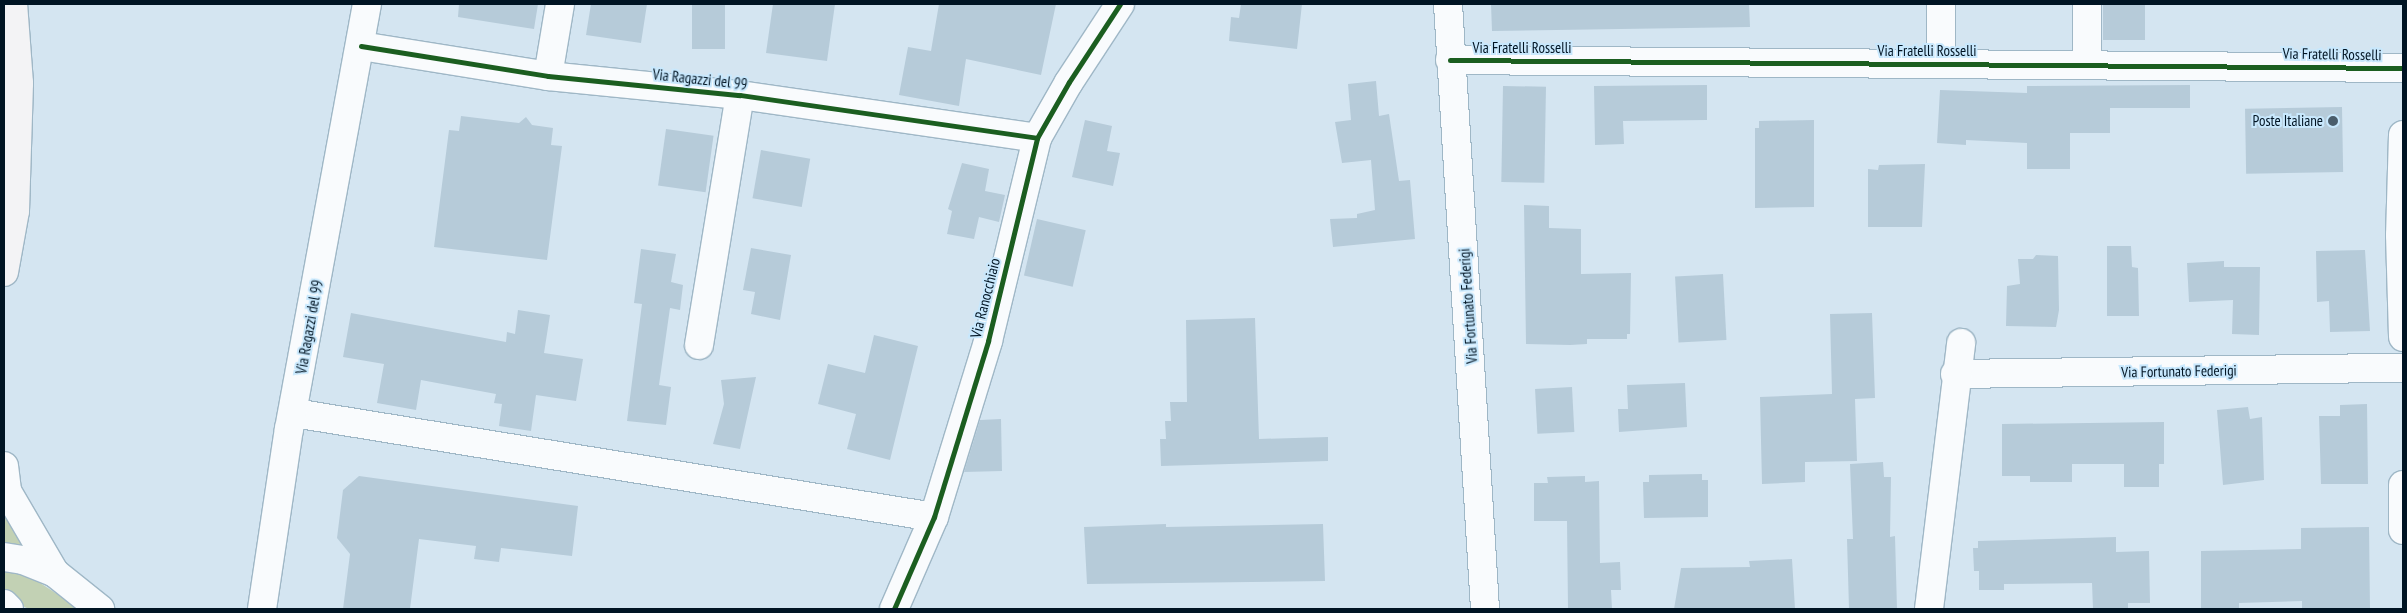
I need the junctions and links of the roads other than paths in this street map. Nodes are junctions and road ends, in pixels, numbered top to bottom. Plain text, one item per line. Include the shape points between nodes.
1 (13, 4) edge
2 (367, 4) edge
3 (560, 4) edge
4 (1120, 4) edge
5 (1448, 4) edge
6 (1941, 4) edge
7 (2086, 4) edge
8 (360, 46) junction
9 (1450, 60) junction
10 (1942, 63) junction
11 (2087, 64) junction
12 (2403, 68) edge
13 (548, 76) junction
14 (740, 95) junction
15 (2403, 135) edge
16 (1037, 138) junction
17 (4, 272) edge
18 (2403, 337) edge
19 (1961, 343) dead end
20 (699, 345) dead end
21 (2403, 368) edge
22 (1955, 374) junction
23 (294, 413) junction
24 (4, 466) edge
25 (2403, 485) edge
26 (934, 516) junction
27 (2403, 530) edge
28 (4, 558) edge
29 (55, 573) junction
30 (4, 604) edge
31 (9, 609) edge
32 (100, 609) edge
33 (262, 609) edge
34 (894, 609) edge
35 (1484, 609) edge
36 (1929, 609) edge

1 - 17 main road via 19,83 15,202
2 - 8 street, Via Ragazzi del 99
3 - 13 street
4 - 16 street, Via Ranocchiaio
5 - 9 street, Via Fortunato Federigi
6 - 10 street
7 - 11 street
8 - 13 street, Via Ragazzi del 99
8 - 23 street, Via Ragazzi del 99
9 - 10 street, Via Fratelli Rosselli
9 - 35 street, Via Fortunato Federigi via 1481,506
10 - 11 street, Via Fratelli Rosselli
11 - 12 street, Via Fratelli Rosselli
13 - 14 street, Via Ragazzi del 99
14 - 16 street, Via Ragazzi del 99
14 - 20 street, Via Ragazzi del 99
15 - 18 street via 2400,235
16 - 26 street, Via Ranocchiaio via 988,341
19 - 22 street
21 - 22 street, Via Fortunato Federigi
22 - 36 street
23 - 26 street
23 - 33 street, Via Ragazzi del 99
24 - 29 street via 7,491
25 - 27 street
26 - 34 street, Via Ranocchiaio
28 - 29 street via 23,560
29 - 32 street
30 - 31 street

